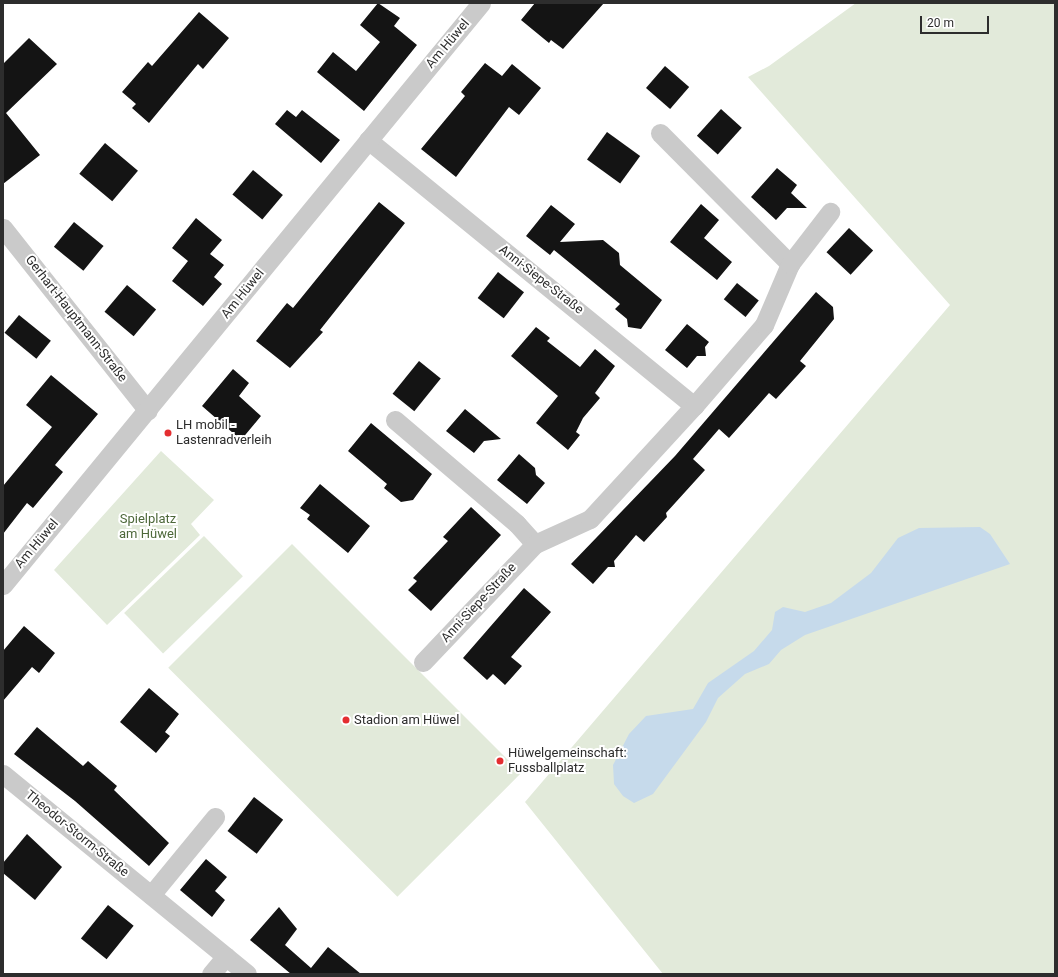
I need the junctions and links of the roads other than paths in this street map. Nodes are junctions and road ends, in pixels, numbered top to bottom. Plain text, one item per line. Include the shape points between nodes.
1 (481, 3) edge
2 (660, 133) dead end
3 (368, 140) junction
4 (830, 212) dead end
5 (3, 228) edge
6 (790, 264) junction
7 (694, 406) junction
8 (148, 411) junction
9 (395, 420) dead end
10 (535, 544) junction
11 (3, 585) edge
12 (423, 662) dead end
13 (3, 774) edge
14 (215, 817) dead end
15 (151, 895) junction
16 (226, 956) junction
17 (211, 974) edge
18 (247, 974) edge

1 - 3 street, Am Hüwel
2 - 6 street
3 - 7 street, Anni-Siepe-Straße
3 - 8 street, Am Hüwel
4 - 6 street, Anni-Siepe-Straße
5 - 8 street, Gerhart-Hauptmann-Straße
6 - 7 street, Anni-Siepe-Straße via 764,324
7 - 10 street, Anni-Siepe-Straße via 590,519
8 - 11 street, Am Hüwel
9 - 10 street via 517,524
10 - 12 street, Anni-Siepe-Straße
13 - 15 street, Theodor-Storm-Straße
14 - 15 street
15 - 16 street, Theodor-Storm-Straße
16 - 17 street
16 - 18 street, Theodor-Storm-Straße

